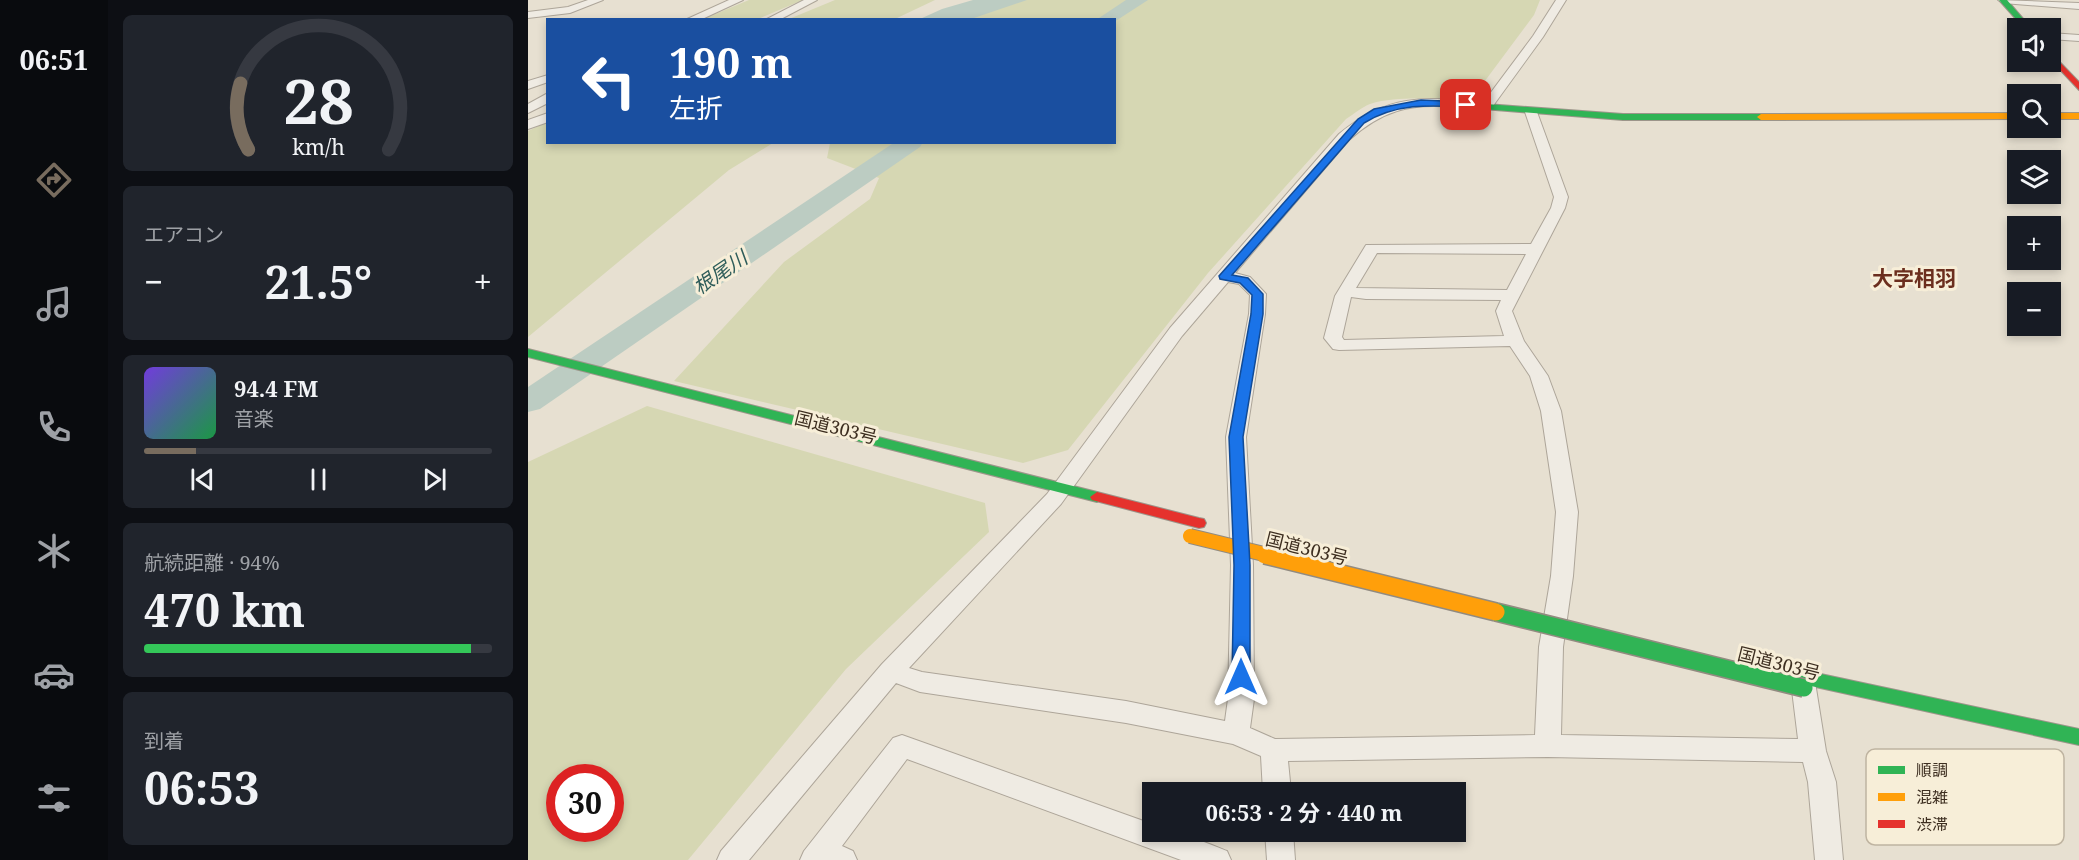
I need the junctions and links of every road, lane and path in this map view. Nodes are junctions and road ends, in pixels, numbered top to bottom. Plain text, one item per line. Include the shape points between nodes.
1 (598, 0) edge
2 (738, 0) edge
3 (812, 0) edge
4 (1561, 0) edge
5 (2003, 0) edge
6 (2079, 6) edge
7 (528, 15) edge
8 (695, 18) edge
9 (774, 18) edge
10 (2019, 18) edge
11 (2061, 37) edge
12 (2079, 38) edge
13 (2061, 67) edge
14 (546, 79) edge
15 (528, 86) edge
16 (2079, 87) edge
17 (546, 98) edge
18 (1486, 107) junction
19 (528, 109) edge
20 (1531, 112) junction
21 (2007, 116) edge
22 (2061, 116) edge
23 (2079, 116) edge
24 (546, 118) edge
25 (528, 125) edge
26 (1536, 249) junction
27 (1224, 276) junction
28 (1347, 291) junction
29 (1512, 295) junction
30 (1515, 341) junction
31 (528, 353) edge
32 (528, 367) edge
33 (736, 420) dead end
34 (1058, 493) junction
35 (1133, 521) dead end
36 (1204, 524) dead end
37 (1232, 531) dead end
38 (1184, 535) dead end
39 (891, 671) junction
40 (1803, 683) junction
41 (1916, 716) dead end
42 (1236, 734) junction
43 (2079, 737) edge
44 (1548, 746) junction
45 (1274, 750) junction
46 (1813, 751) junction
47 (1276, 782) edge
48 (1280, 842) edge
49 (826, 857) edge
50 (731, 860) edge
51 (1216, 860) edge
52 (1281, 860) edge
53 (1829, 860) edge

1 - 7 street via 570,10
2 - 8 street
3 - 9 street
4 - 18 street
5 - 6 street
5 - 10 main road
11 - 12 street
13 - 16 main road
14 - 15 street
17 - 19 street
18 - 20 main road
18 - 27 street via 1421,102 1377,111 1361,121
20 - 21 main road via 1623,117
20 - 26 street via 1561,197
22 - 23 main road
24 - 25 street
26 - 28 street via 1372,249
26 - 29 street
27 - 34 street via 1176,332
27 - 42 street via 1244,280 1257,294 1236,437 1242,565 1241,699
28 - 29 street
28 - 30 street via 1333,338 1339,345
29 - 30 street via 1504,311
30 - 44 street via 1539,376 1551,411 1567,512 1551,648
31 - 34 main road, 国道303号
32 - 33 main road
34 - 35 main road, 国道303号
34 - 36 main road, 国道303号
34 - 39 street
37 - 40 main road, 国道303号
38 - 40 main road, 国道303号, bridge
39 - 42 street via 920,682 1126,712
39 - 50 street
40 - 41 main road, 国道303号
40 - 43 main road, 国道303号
40 - 46 street
42 - 45 street
44 - 45 street
44 - 46 street
45 - 47 street
46 - 53 street via 1822,782
48 - 52 street
49 - 51 street via 902,746

